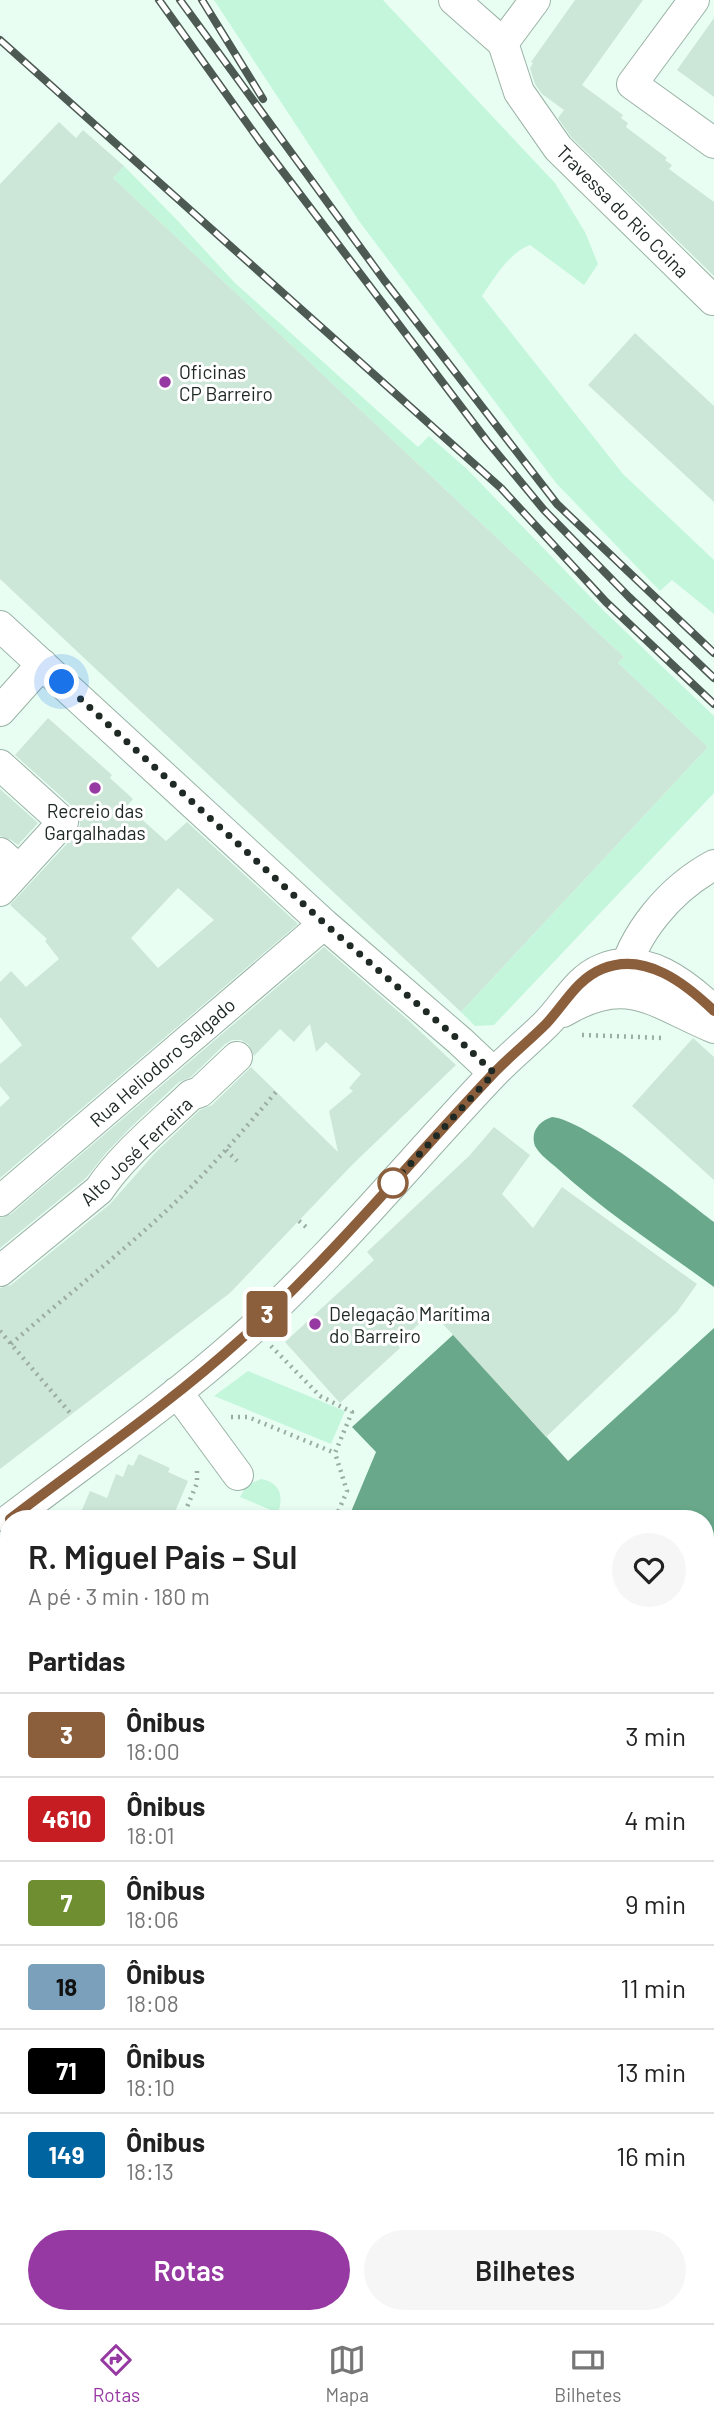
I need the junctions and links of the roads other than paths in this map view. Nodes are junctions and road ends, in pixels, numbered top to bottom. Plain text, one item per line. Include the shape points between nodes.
1 (454, 0) edge
2 (535, 0) edge
3 (694, 0) edge
4 (503, 43) junction
5 (714, 144) edge
6 (713, 300) edge
7 (0, 626) edge
8 (42, 664) junction
9 (0, 711) edge
10 (0, 765) edge
11 (714, 865) edge
12 (6, 871) edge
13 (324, 923) junction
14 (622, 979) junction
15 (714, 1011) edge
16 (714, 1028) edge
17 (237, 1057) dead end
18 (494, 1073) junction
19 (0, 1201) edge
20 (0, 1271) edge
21 (177, 1392) junction
22 (238, 1475) dead end
23 (22, 1510) edge

1 - 4 street
2 - 4 street
3 - 5 street via 632,84
4 - 6 street, Travessa do Rio Coina via 519,92 558,148
7 - 8 street
8 - 9 street
8 - 13 street
10 - 12 street via 63,822
11 - 14 street via 677,890 645,929
13 - 18 street
13 - 19 street, Rua Heliodoro Salgado
14 - 15 street via 643,967 671,975
14 - 16 street via 648,997
14 - 18 street
17 - 20 street, Alto José Ferreira via 142,1142 99,1191
18 - 21 street via 324,1257 241,1339
21 - 22 street
21 - 23 street

